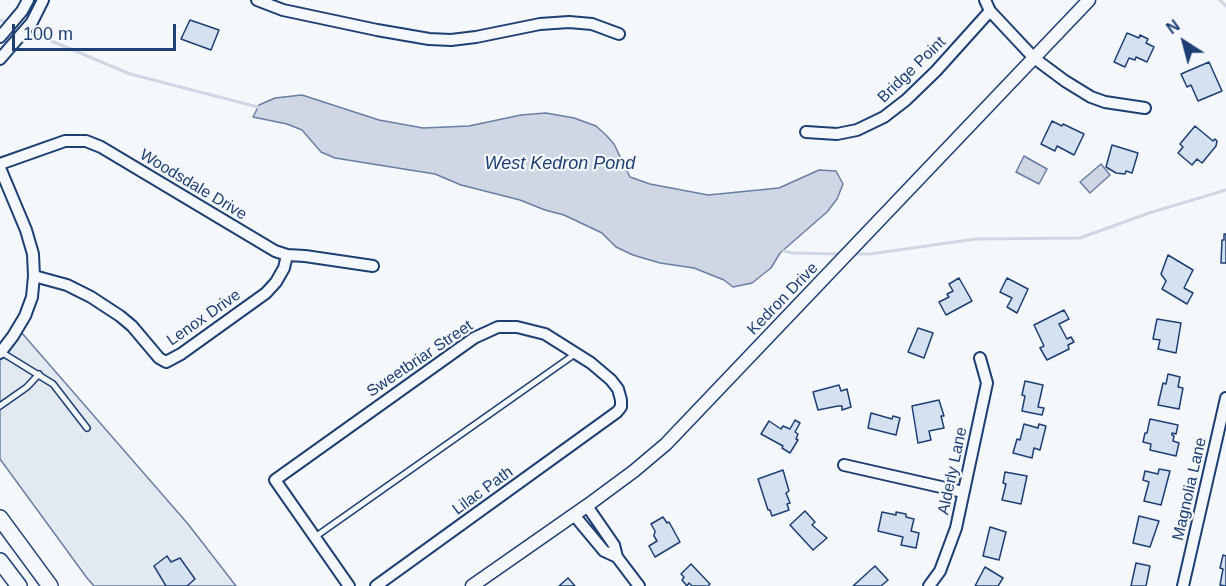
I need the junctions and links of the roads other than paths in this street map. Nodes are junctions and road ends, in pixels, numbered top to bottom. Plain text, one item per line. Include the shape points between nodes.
1 (28, 0) edge
2 (43, 0) edge
3 (257, 0) edge
4 (985, 0) edge
5 (1089, 0) edge
6 (990, 11) junction
7 (619, 34) dead end
8 (0, 37) edge
9 (1034, 58) junction
10 (0, 59) edge
11 (1145, 108) dead end
12 (806, 132) dead end
13 (0, 166) edge
14 (287, 255) junction
15 (374, 266) dead end
16 (34, 276) junction
17 (0, 352) edge
18 (576, 353) junction
19 (980, 358) dead end
20 (39, 374) junction
21 (1226, 399) edge
22 (0, 406) edge
23 (607, 421) joint
24 (87, 428) dead end
25 (844, 465) dead end
26 (963, 492) junction
27 (587, 506) junction
28 (574, 515) junction
29 (0, 518) edge
30 (314, 538) junction
31 (617, 557) junction
32 (0, 561) edge
33 (19, 586) edge
34 (50, 586) edge
35 (349, 586) edge
36 (376, 586) edge
37 (471, 586) edge
38 (639, 586) edge
39 (929, 586) edge
40 (1183, 586) edge

1 - 8 street
2 - 10 street via 32,21
3 - 7 street via 283,10 429,39 468,38 568,22 592,24
4 - 6 street
5 - 9 street, Kedron Drive
6 - 9 street
6 - 12 street, Bridge Point via 936,71 884,117 857,130 837,134
9 - 11 street via 1091,97
9 - 27 street, Kedron Drive via 672,438
13 - 14 street, Woodsdale Drive via 65,141 86,141
13 - 16 street via 26,230
14 - 15 street, Woodsdale Drive
14 - 16 street, Lenox Drive via 284,268 266,293 166,362 120,316 67,285
16 - 17 street via 25,316
17 - 20 lane
18 - 23 street, Sweetbriar Street via 618,389 621,407
18 - 30 lane
18 - 30 street, Sweetbriar Street via 545,334 498,327 460,347 274,480
19 - 26 street, Alderly Lane via 987,383
20 - 22 lane
20 - 24 lane via 62,394
21 - 40 street, Magnolia Lane
23 - 36 street, Lilac Path
25 - 26 street
26 - 39 street, Alderly Lane via 956,528 940,571
27 - 28 street, Kedron Drive
27 - 31 street via 614,545
28 - 31 street via 604,551
28 - 37 street, Kedron Drive
29 - 34 main road
30 - 35 street
31 - 38 street
32 - 33 main road

